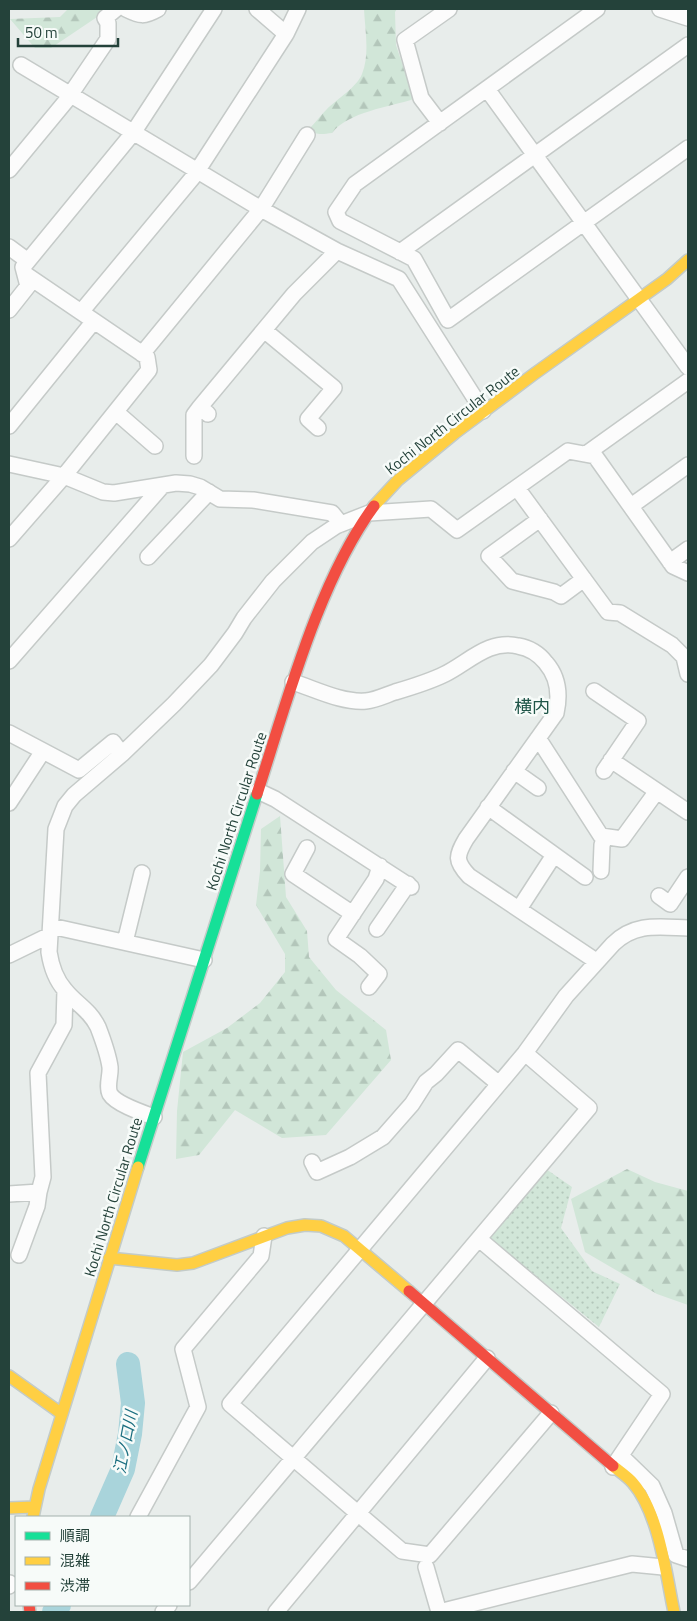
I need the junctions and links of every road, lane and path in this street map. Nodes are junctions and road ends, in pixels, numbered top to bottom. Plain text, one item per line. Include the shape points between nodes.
1 (116, 9) edge
2 (126, 9) edge
3 (158, 9) edge
4 (214, 9) edge
5 (257, 9) edge
6 (298, 9) edge
7 (449, 9) edge
8 (597, 9) edge
9 (660, 9) edge
10 (688, 18) edge
11 (286, 34) junction
12 (688, 45) edge
13 (21, 66) dead end
14 (487, 89) junction
15 (71, 95) junction
16 (440, 123) junction
17 (133, 133) junction
18 (307, 135) dead end
19 (688, 148) edge
20 (535, 155) junction
21 (9, 170) edge
22 (197, 171) junction
23 (261, 210) junction
24 (584, 223) junction
25 (9, 247) edge
26 (337, 251) junction
27 (400, 252) junction
28 (688, 260) edge
29 (26, 268) junction
30 (639, 299) junction
31 (9, 310) edge
32 (81, 312) junction
33 (94, 321) junction
34 (264, 330) junction
35 (142, 354) junction
36 (688, 367) edge
37 (688, 380) edge
38 (483, 411) junction
39 (116, 412) junction
40 (9, 426) edge
41 (318, 428) dead end
42 (155, 446) dead end
43 (586, 454) junction
44 (194, 456) dead end
45 (9, 464) edge
46 (688, 465) edge
47 (64, 476) junction
48 (163, 485) junction
49 (517, 488) junction
50 (210, 492) junction
51 (630, 506) junction
52 (369, 513) junction
53 (540, 519) junction
54 (341, 524) junction
55 (9, 539) edge
56 (688, 549) edge
57 (148, 557) dead end
58 (670, 562) junction
59 (688, 573) edge
60 (584, 579) junction
61 (9, 661) edge
62 (688, 674) edge
63 (293, 682) junction
64 (594, 691) dead end
65 (9, 732) edge
66 (538, 738) junction
67 (43, 751) junction
68 (122, 754) junction
69 (514, 771) junction
70 (538, 788) dead end
71 (258, 791) junction
72 (657, 791) junction
73 (9, 803) edge
74 (488, 807) junction
75 (688, 812) edge
76 (605, 837) junction
77 (307, 848) dead end
78 (554, 855) junction
79 (380, 866) junction
80 (601, 871) dead end
81 (142, 873) dead end
82 (585, 877) dead end
83 (688, 877) edge
84 (659, 896) dead end
85 (519, 909) junction
86 (353, 914) junction
87 (688, 928) edge
88 (377, 929) dead end
89 (50, 931) junction
90 (125, 942) junction
91 (9, 955) edge
92 (204, 960) junction
93 (596, 961) junction
94 (369, 987) dead end
95 (65, 990) junction
96 (525, 1053) junction
97 (499, 1084) junction
98 (154, 1117) junction
99 (312, 1162) dead end
100 (39, 1192) junction
101 (9, 1194) edge
102 (264, 1236) junction
103 (479, 1239) junction
104 (360, 1249) junction
105 (19, 1255) dead end
106 (109, 1258) junction
107 (424, 1305) junction
108 (487, 1358) junction
109 (9, 1376) edge
110 (551, 1413) junction
111 (62, 1414) junction
112 (293, 1458) junction
113 (617, 1462) junction
114 (9, 1508) edge
115 (33, 1512) edge
116 (358, 1513) junction
117 (139, 1516) edge
118 (688, 1560) edge
119 (426, 1567) dead end
120 (663, 1567) junction
121 (190, 1581) edge
122 (276, 1612) edge
123 (439, 1612) edge
124 (674, 1612) edge

1 - 15 street via 105,18 108,39
2 - 3 street via 138,15
4 - 17 street
5 - 11 street
6 - 11 street
7 - 16 street via 405,40 421,98
8 - 14 street
9 - 10 street
11 - 22 street
12 - 20 street
13 - 15 street
14 - 16 street
14 - 20 street
15 - 17 street
15 - 21 street
16 - 27 street via 355,184 336,212 340,221
17 - 22 street
17 - 29 street
18 - 23 street
19 - 24 street
20 - 24 street
20 - 27 street
22 - 23 street
22 - 32 street
23 - 26 street
23 - 35 street
24 - 27 street via 448,320 414,259
24 - 30 street
25 - 29 street
26 - 34 street
26 - 38 street via 399,280
28 - 30 main road, Kochi North Circular Route
29 - 31 street via 28,286
29 - 32 street
30 - 36 street
30 - 38 main road, Kochi North Circular Route
32 - 33 street
33 - 35 street
33 - 40 street
34 - 41 street via 334,388 308,419
34 - 44 street via 204,410 194,415
35 - 39 street via 147,357 150,370
37 - 43 street
38 - 52 main road, Kochi North Circular Route via 410,469
39 - 42 street
39 - 47 street
43 - 49 street via 568,451
43 - 51 street via 595,456
45 - 47 street
46 - 51 street
47 - 48 street via 109,493
47 - 55 street
48 - 50 street via 190,484
48 - 61 street
49 - 52 street via 457,530 431,509
49 - 53 street
50 - 54 street via 220,499 253,500 332,513
50 - 57 street
51 - 58 street
52 - 54 street
52 - 63 main road, Kochi North Circular Route via 316,617
53 - 60 street
53 - 60 street via 489,556 512,581 561,596
54 - 68 street via 312,542 273,581 211,665
56 - 58 street
58 - 59 street
60 - 62 street via 608,612 620,612 681,653
63 - 66 street via 348,700 366,701 434,679 493,646 512,644 525,647 543,659 558,686 556,713
63 - 71 main road, Kochi North Circular Route
64 - 72 street via 638,721 607,766
65 - 67 street
66 - 69 street
66 - 76 street via 601,836
67 - 68 street via 79,770 113,742
67 - 73 street
68 - 89 street via 74,795 59,819
69 - 70 street
69 - 74 street
71 - 79 street
71 - 92 main road, Kochi North Circular Route
72 - 75 street
72 - 76 street via 622,840
74 - 78 street
74 - 85 street via 461,848 460,866 468,876
76 - 80 street
77 - 86 street via 293,874
78 - 82 street
78 - 85 street
79 - 86 street via 376,879
79 - 88 street via 410,886
81 - 90 street
83 - 84 street via 670,904
85 - 93 street
86 - 94 street via 336,939 379,974
87 - 93 street via 645,926 620,937
89 - 90 street
89 - 91 street
89 - 95 street via 51,962
90 - 92 street
92 - 98 main road, Kochi North Circular Route
93 - 96 street
95 - 98 street via 86,1008 97,1026 107,1051 110,1094
95 - 100 street via 64,1025 38,1073 43,1177
96 - 97 street
96 - 103 street via 589,1108
97 - 99 street via 458,1050 426,1082 412,1104 383,1137 317,1172
97 - 104 street
98 - 106 main road, Kochi North Circular Route
100 - 101 street
100 - 105 street
102 - 104 main road via 287,1228 321,1226 344,1236
102 - 106 main road via 193,1263 177,1265
102 - 117 street via 260,1256 183,1348 198,1407
103 - 107 street
103 - 113 street via 662,1394
104 - 107 main road
104 - 112 street via 230,1404
106 - 111 main road, Kochi North Circular Route
107 - 108 main road
107 - 112 street
108 - 110 main road
108 - 116 street
109 - 111 main road
110 - 113 main road
110 - 116 street via 430,1555 402,1551
111 - 115 main road, Kochi North Circular Route
112 - 116 street
112 - 121 street
113 - 118 street via 652,1486 676,1555
113 - 120 main road via 641,1494 653,1522
114 - 115 main road
116 - 122 street
119 - 123 street
120 - 123 street via 632,1564
120 - 124 main road

